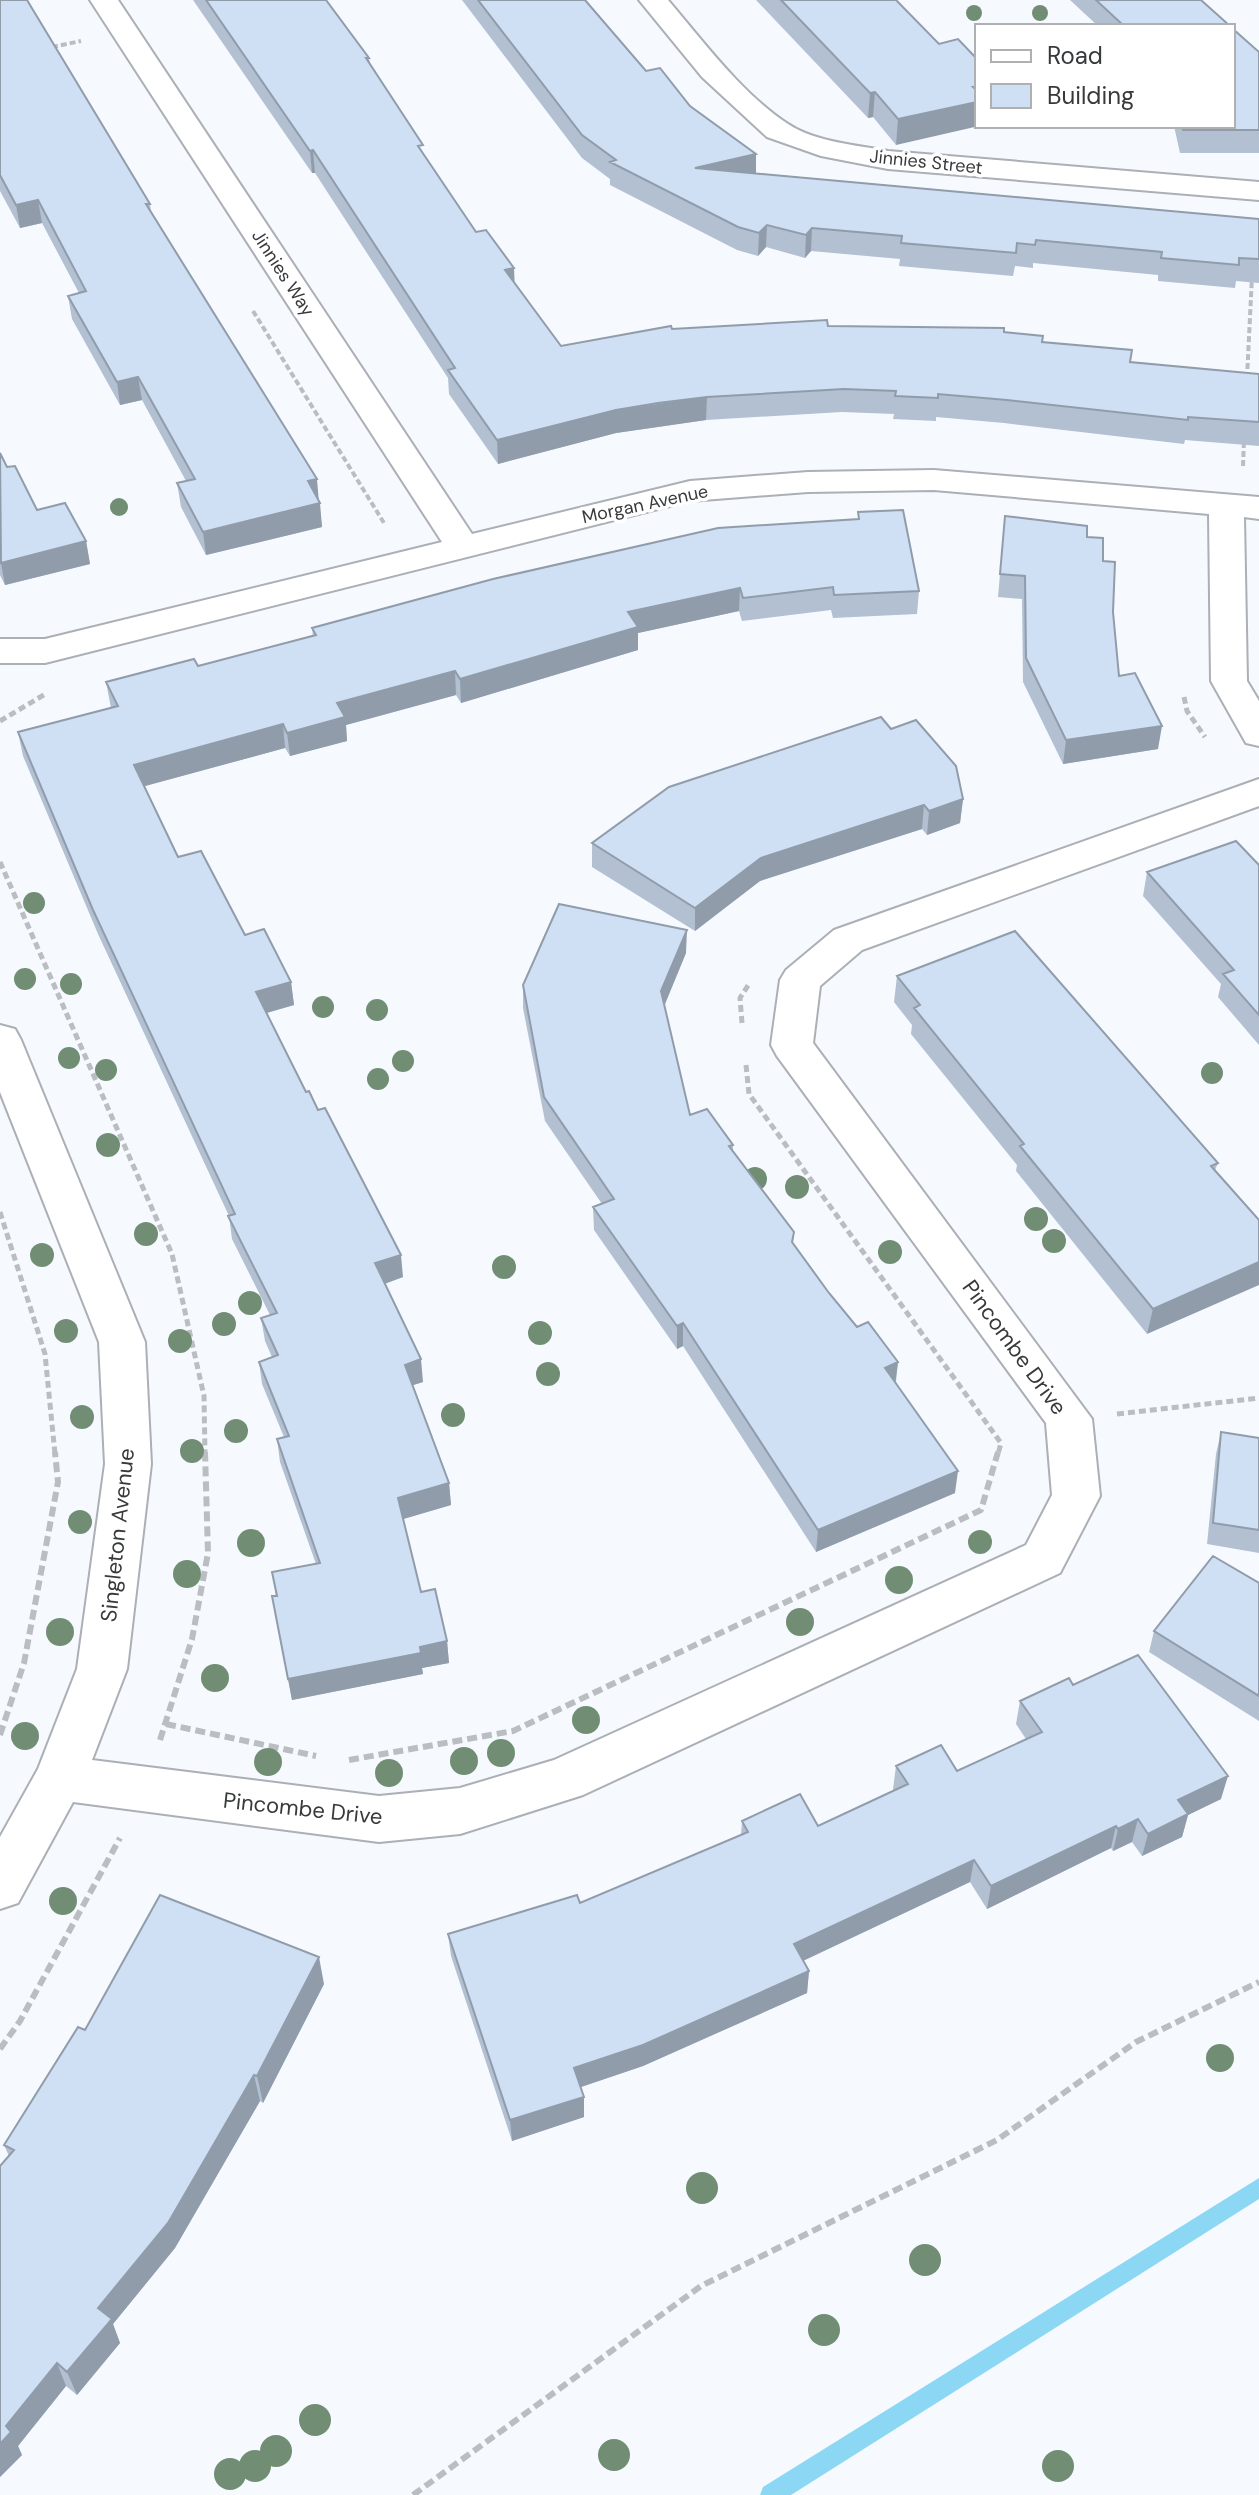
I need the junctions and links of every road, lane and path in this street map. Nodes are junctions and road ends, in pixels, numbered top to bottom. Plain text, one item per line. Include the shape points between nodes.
1 (104, 0) edge
2 (653, 0) edge
3 (124, 32) junction
4 (43, 49) edge
5 (1258, 191) edge
6 (1247, 384) edge
7 (1245, 429) edge
8 (1242, 507) edge
9 (462, 546) junction
10 (0, 651) edge
11 (45, 651) junction
12 (0, 678) edge
13 (61, 686) dead end
14 (0, 721) edge
15 (1259, 734) edge
16 (1259, 792) edge
17 (754, 976) dead end
18 (742, 1025) dead end
19 (0, 1040) edge
20 (745, 1053) dead end
21 (0, 1212) edge
22 (1259, 1398) edge
23 (1069, 1419) junction
24 (0, 1735) edge
25 (329, 1758) dead end
26 (344, 1761) dead end
27 (60, 1778) junction
28 (140, 1788) junction
29 (0, 1886) edge
30 (1259, 1982) edge
31 (0, 2049) edge
32 (413, 2495) edge

1 - 3 street, Jinnies Way
2 - 5 street, Jinnies Street via 712,71 778,131 832,150 888,160
3 - 4 path
3 - 9 street, Jinnies Way
5 - 6 path
7 - 8 path
8 - 9 street, Morgan Avenue via 934,480 808,482 690,491
8 - 15 street via 1229,681
9 - 11 street, Morgan Avenue
10 - 11 street, Morgan Avenue
11 - 12 street, Morgan Avenue
13 - 14 path
16 - 23 street, Pincombe Drive via 848,940 800,980 792,1045
17 - 18 path via 740,998
19 - 27 street, Singleton Avenue via 122,1342 128,1464 102,1669
20 - 26 path via 749,1094 1001,1443 981,1510 513,1731
21 - 24 path via 45,1354 58,1482 24,1663
22 - 23 path
23 - 28 street, Pincombe Drive via 1076,1496 1043,1559 565,1779 460,1811 379,1819
25 - 28 path via 166,1724
27 - 28 street, Pincombe Drive
27 - 29 street, Singleton Avenue
28 - 31 path via 116,1850
30 - 32 path via 1136,2042 997,2140 701,2286

